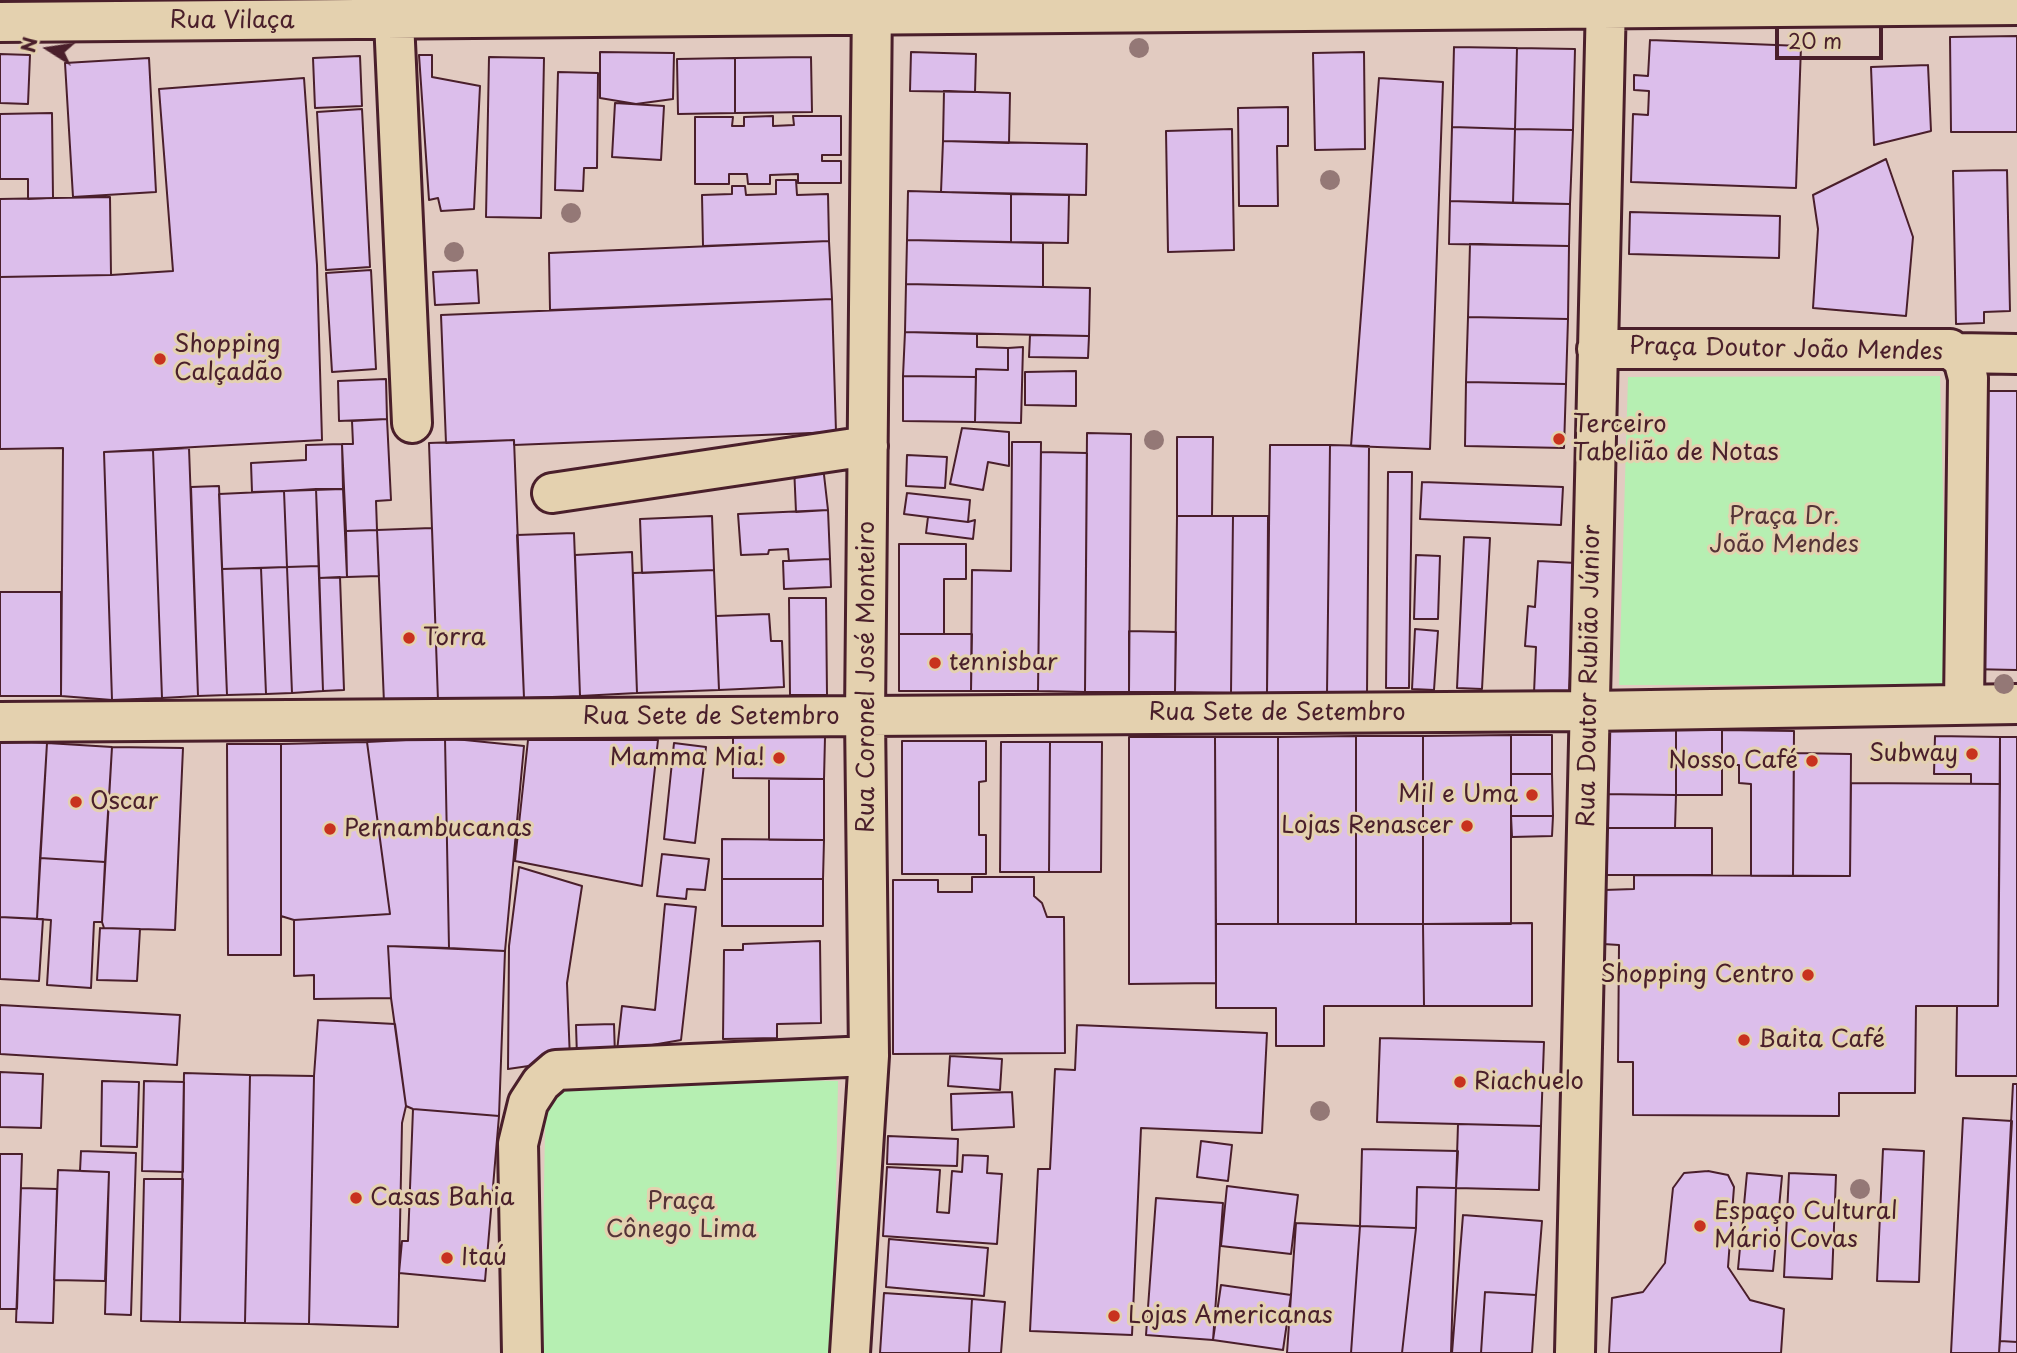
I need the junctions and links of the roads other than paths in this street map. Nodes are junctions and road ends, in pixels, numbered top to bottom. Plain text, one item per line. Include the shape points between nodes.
1 (1606, 4) edge
2 (2017, 5) edge
3 (871, 8) edge
4 (394, 20) junction
5 (0, 22) edge
6 (1597, 349) junction
7 (1956, 353) junction
8 (2017, 354) edge
9 (412, 423) dead end
10 (868, 446) junction
11 (552, 493) dead end
12 (1964, 704) junction
13 (2017, 704) edge
14 (1589, 711) junction
15 (865, 716) junction
16 (0, 722) edge
17 (869, 1056) junction
18 (522, 1353) edge
19 (850, 1353) edge
20 (1575, 1353) edge

1 - 2 street, Rua Vilaça
1 - 3 street, Rua Vilaça
1 - 6 street, Rua Doutor Rubião Júnior
3 - 4 street, Rua Vilaça
3 - 10 street, Rua Coronel José Monteiro
4 - 5 street, Rua Vilaça
4 - 9 street
6 - 7 street, Praça Doutor João Mendes via 1950,349
6 - 14 street, Rua Doutor Rubião Júnior
7 - 8 street
7 - 12 street, Praça Doutor João Mendes via 1964,359 1968,378
10 - 11 street
10 - 15 street, Rua Coronel José Monteiro
12 - 13 street, Rua Sete de Setembro
12 - 14 street, Rua Sete de Setembro
14 - 15 street, Rua Sete de Setembro
14 - 20 street, Rua Doutor Rubião Júnior
15 - 16 street, Rua Sete de Setembro
15 - 17 street, Rua Coronel José Monteiro
17 - 18 street via 556,1070 528,1103 518,1144
17 - 19 street, Rua Coronel José Monteiro

